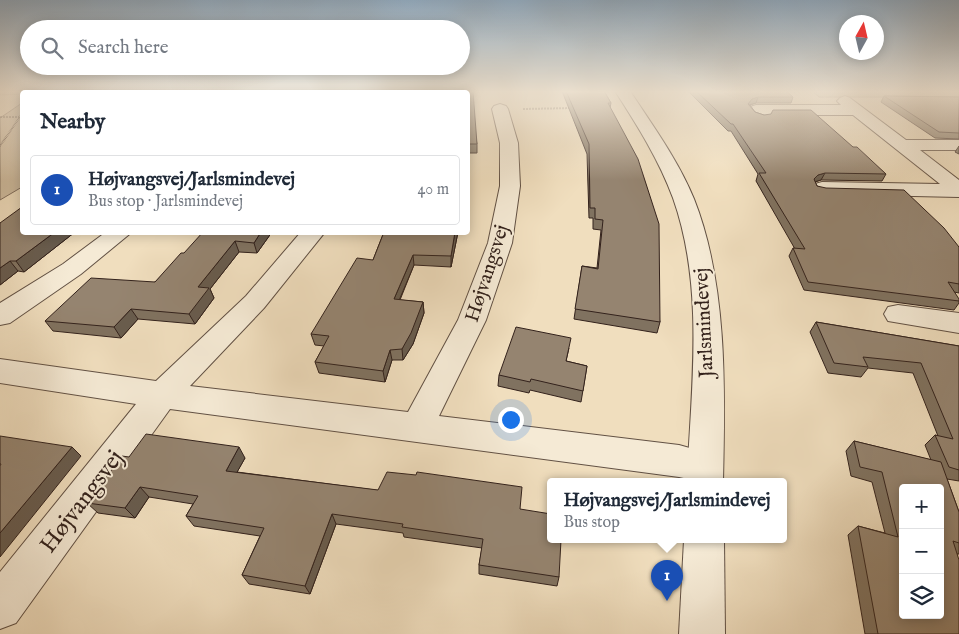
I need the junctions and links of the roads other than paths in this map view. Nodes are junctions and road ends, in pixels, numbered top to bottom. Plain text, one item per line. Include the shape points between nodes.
1 (503, 121) edge
2 (641, 121) edge
3 (870, 121) edge
4 (901, 145) junction
5 (959, 145) edge
6 (822, 188) edge
7 (959, 190) edge
8 (117, 235) edge
9 (311, 235) edge
10 (898, 314) dead end
11 (0, 316) edge
12 (959, 323) edge
13 (0, 371) edge
14 (162, 395) junction
15 (416, 427) junction
16 (705, 474) edge
17 (704, 543) edge
18 (0, 607) edge
19 (702, 634) edge

1 - 15 street, Højvangsvej via 509,143 510,186 500,243 472,320
2 - 16 street, Jarlsmindevej via 677,184 699,256 705,296
3 - 4 street
4 - 5 street
4 - 7 street
6 - 7 street
8 - 11 street
9 - 14 street, Højvangsvej via 254,302
10 - 12 street
13 - 14 street
14 - 15 street
14 - 18 street, Højvangsvej
15 - 16 street via 679,461
17 - 19 street

